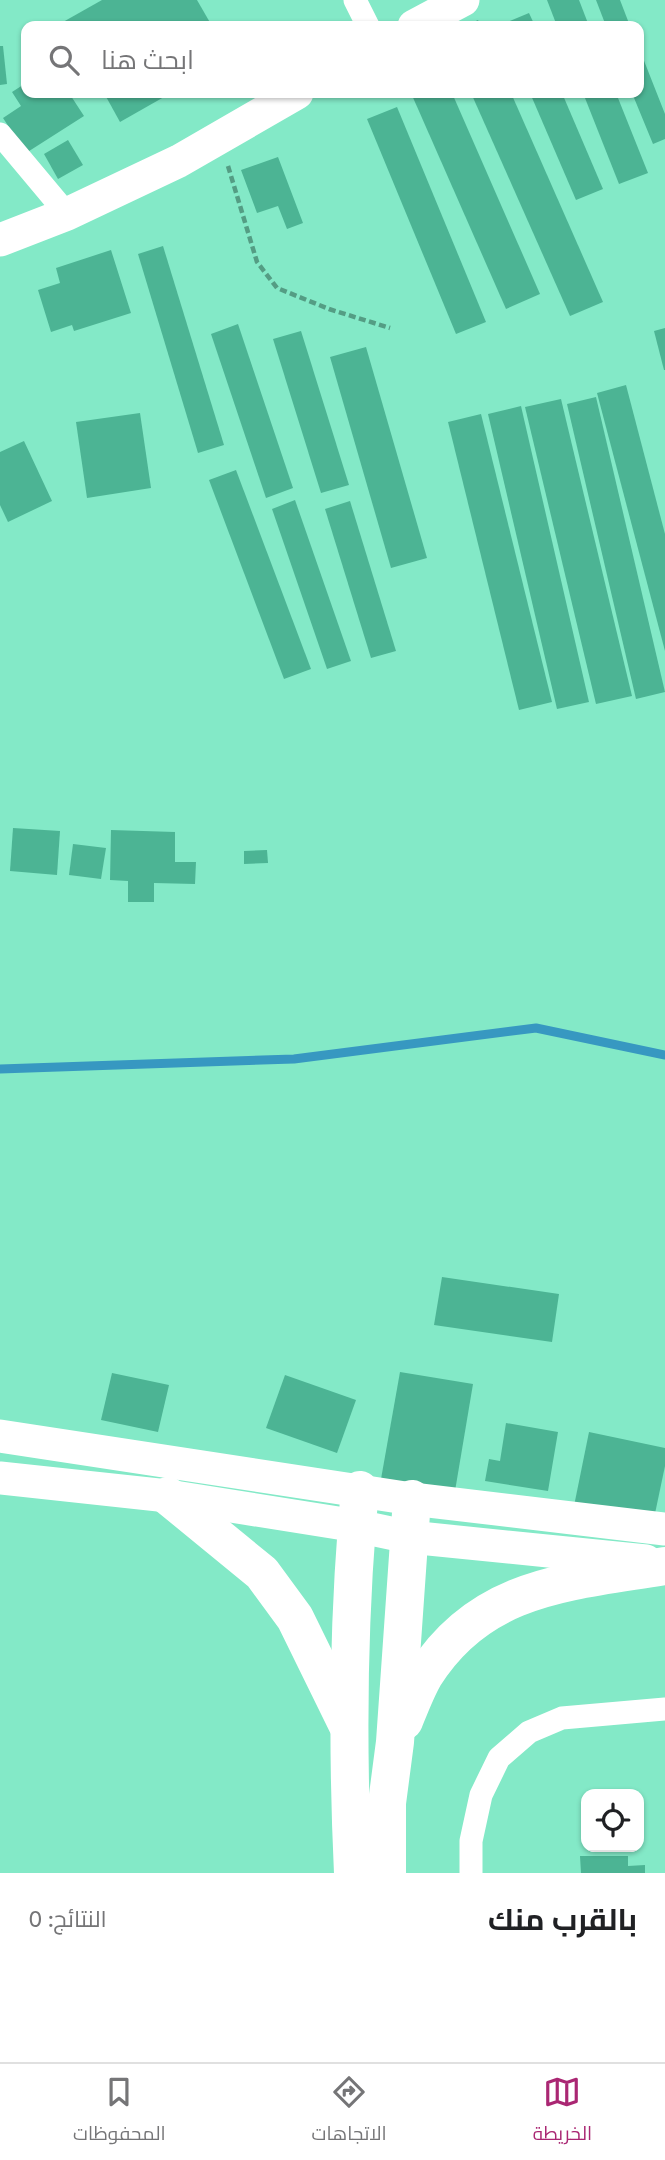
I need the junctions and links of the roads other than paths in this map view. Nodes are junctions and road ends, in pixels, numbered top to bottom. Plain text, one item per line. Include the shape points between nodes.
1 (355, 0) edge
2 (463, 0) edge
3 (366, 21) edge
4 (423, 21) edge
5 (288, 98) edge
6 (0, 134) edge
7 (67, 214) junction
8 (0, 240) edge
9 (0, 1436) edge
10 (0, 1478) edge
11 (168, 1496) junction
12 (412, 1499) junction
13 (359, 1508) junction
14 (665, 1529) edge
15 (409, 1537) junction
16 (665, 1565) edge
17 (665, 1709) edge
18 (348, 1728) junction
19 (395, 1742) junction
20 (353, 1873) edge
21 (387, 1873) edge
22 (471, 1873) edge

1 - 3 street
2 - 4 main road
5 - 7 main road via 179,161
6 - 7 street
7 - 8 main road
9 - 13 main road
10 - 11 main road
11 - 13 main road
11 - 18 highway via 262,1573 295,1618
12 - 13 main road
12 - 14 main road
12 - 15 highway
13 - 15 main road
13 - 18 highway
15 - 16 main road
15 - 19 highway
16 - 19 highway via 565,1582 517,1597 476,1618 447,1645 423,1678
17 - 22 street via 562,1718 529,1732 499,1758 481,1795 471,1842
18 - 20 highway
19 - 21 highway via 387,1802

